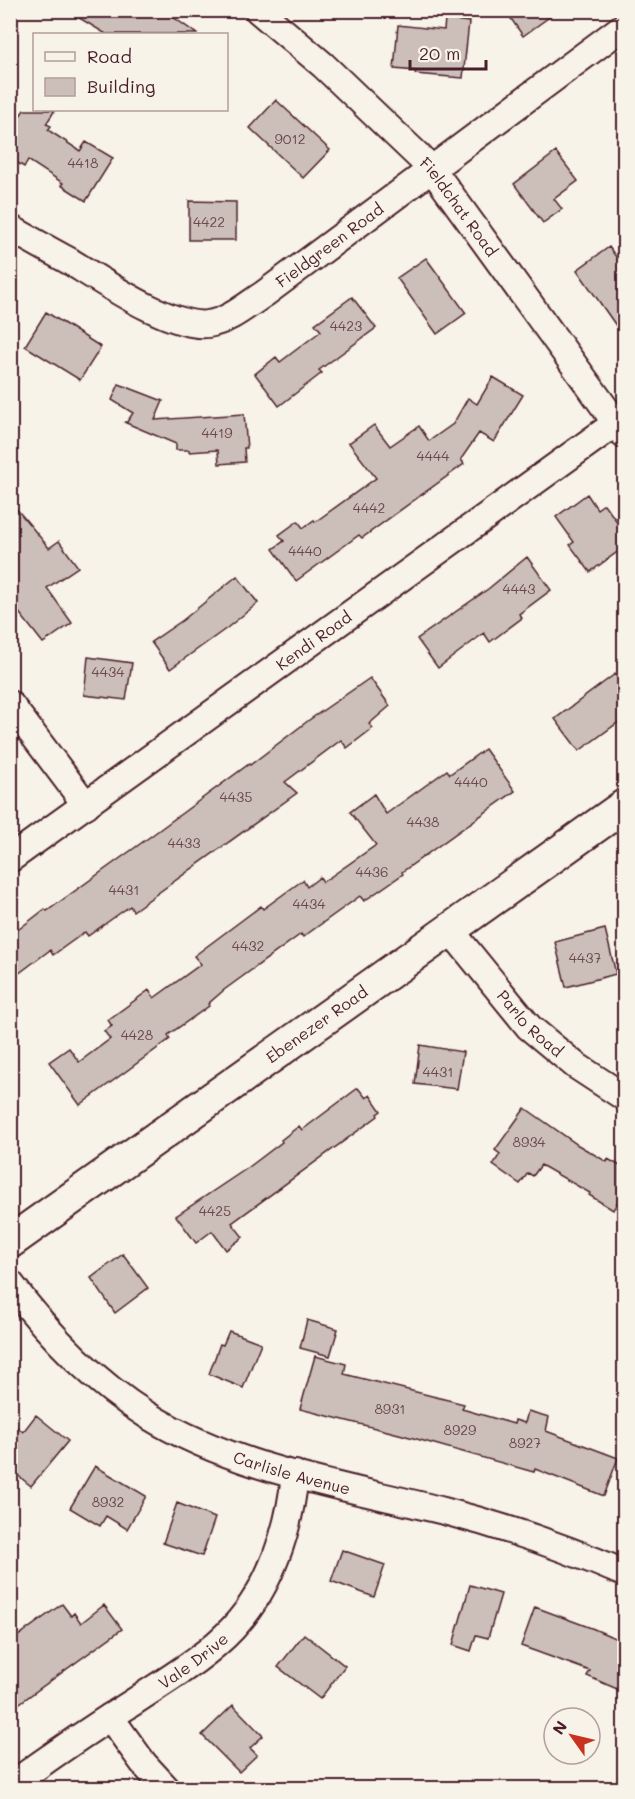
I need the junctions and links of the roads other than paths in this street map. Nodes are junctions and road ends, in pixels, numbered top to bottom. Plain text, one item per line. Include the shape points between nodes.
1 (258, 10) edge
2 (624, 26) edge
3 (432, 169) junction
4 (10, 228) edge
5 (620, 428) edge
6 (10, 704) edge
7 (86, 805) junction
8 (624, 806) edge
9 (10, 859) edge
10 (451, 931) junction
11 (624, 1097) edge
12 (10, 1242) edge
13 (10, 1283) edge
14 (295, 1474) junction
15 (624, 1573) edge
16 (110, 1717) junction
17 (10, 1786) edge
18 (165, 1788) edge

1 - 3 street, Fieldchat Road via 323,65
2 - 3 street, Fieldgreen Road
3 - 4 street, Fieldgreen Road via 264,294 232,316 210,324 198,325 162,314
3 - 5 street, Fieldchat Road
5 - 7 street, Kendi Road
6 - 7 street
7 - 9 street, Kendi Road
8 - 10 street, Ebenezer Road
10 - 11 street, Parlo Road via 529,1028
10 - 12 street, Ebenezer Road
13 - 14 street, Carlisle Avenue via 31,1311 91,1373 147,1415 227,1453
14 - 15 street, Carlisle Avenue via 485,1522
14 - 16 street, Vale Drive via 293,1500 280,1543 249,1608 213,1647
16 - 17 street, Vale Drive
16 - 18 street

